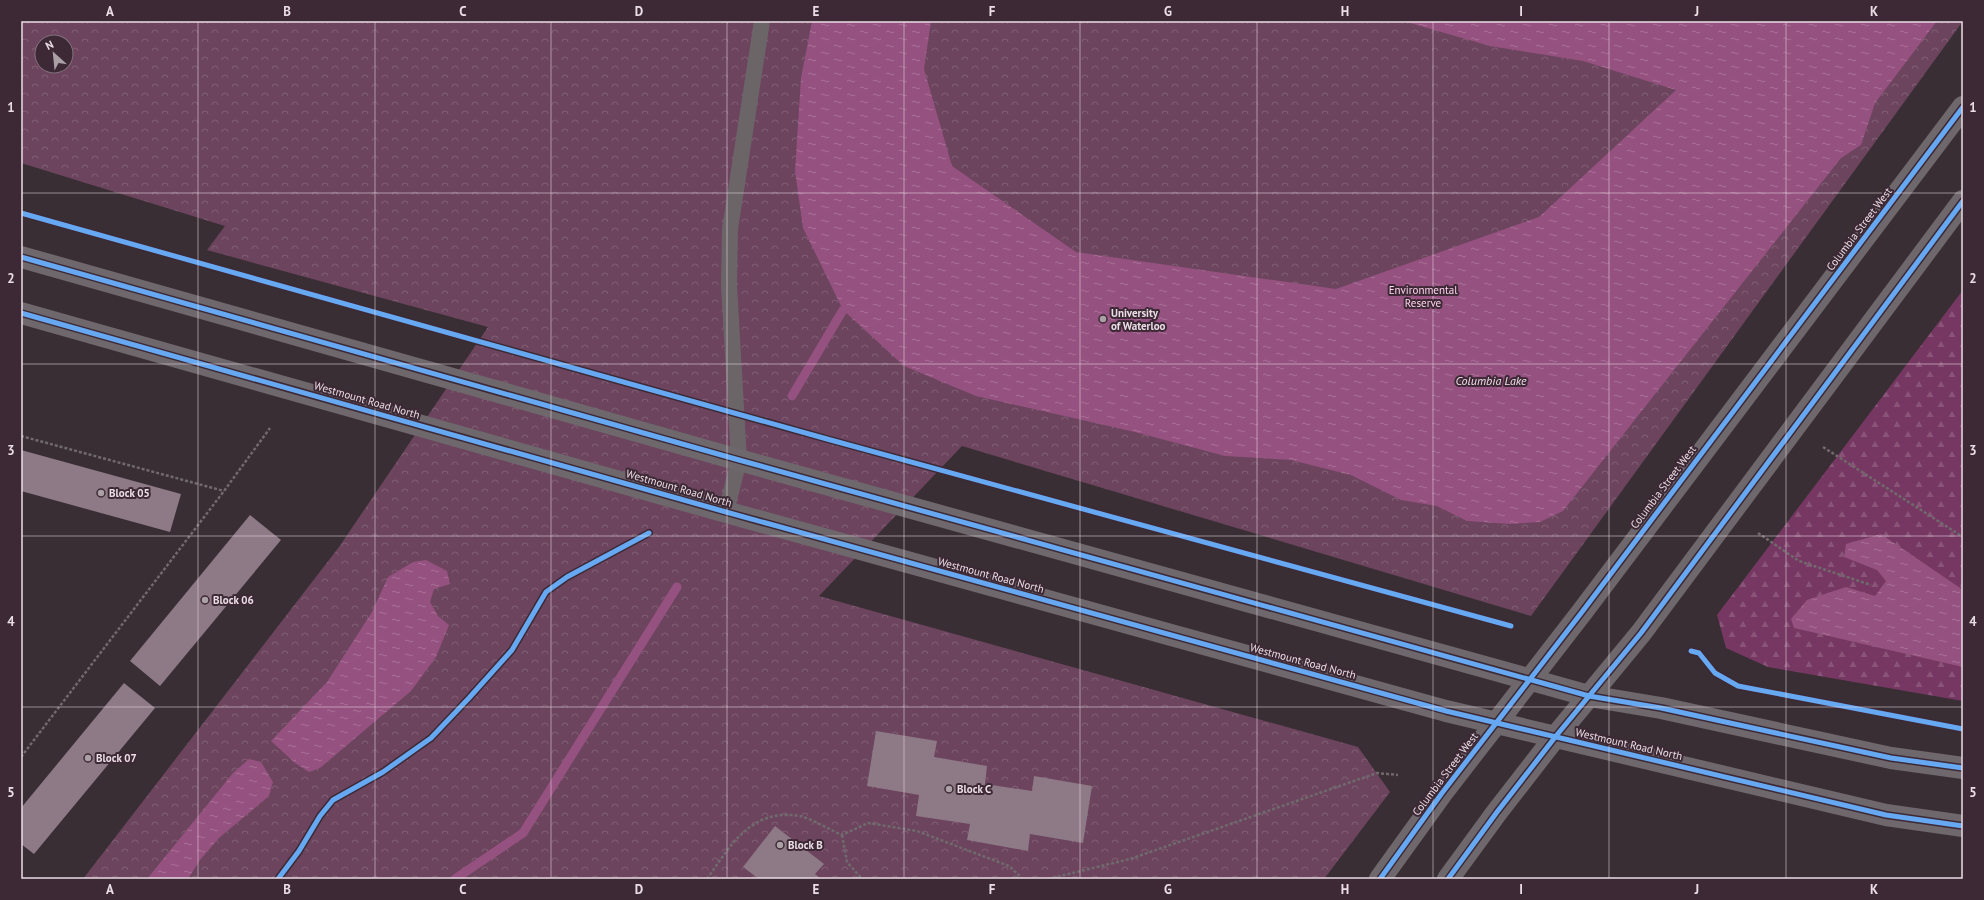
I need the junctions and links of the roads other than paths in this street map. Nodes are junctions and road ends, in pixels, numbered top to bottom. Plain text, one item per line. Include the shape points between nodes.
1 (762, 21) edge
2 (1963, 107) edge
3 (1963, 201) edge
4 (21, 258) edge
5 (21, 313) edge
6 (739, 460) junction
7 (726, 512) junction
8 (1529, 679) junction
9 (1589, 696) junction
10 (1497, 723) junction
11 (1556, 736) junction
12 (1963, 768) edge
13 (1963, 826) edge
14 (1380, 879) edge
15 (1448, 879) edge

1 - 6 lane via 730,230 729,285
2 - 8 main road, Columbia Street West
3 - 9 main road via 1641,633
4 - 6 main road
5 - 7 main road, Westmount Road North
6 - 7 lane
6 - 8 main road
7 - 10 main road, Westmount Road North
8 - 9 main road
8 - 10 main road, Columbia Street West
9 - 11 main road
9 - 12 main road via 1661,708 1891,758
10 - 11 main road, Westmount Road North
10 - 14 main road, Columbia Street West
11 - 13 main road, Westmount Road North via 1886,815
11 - 15 main road

